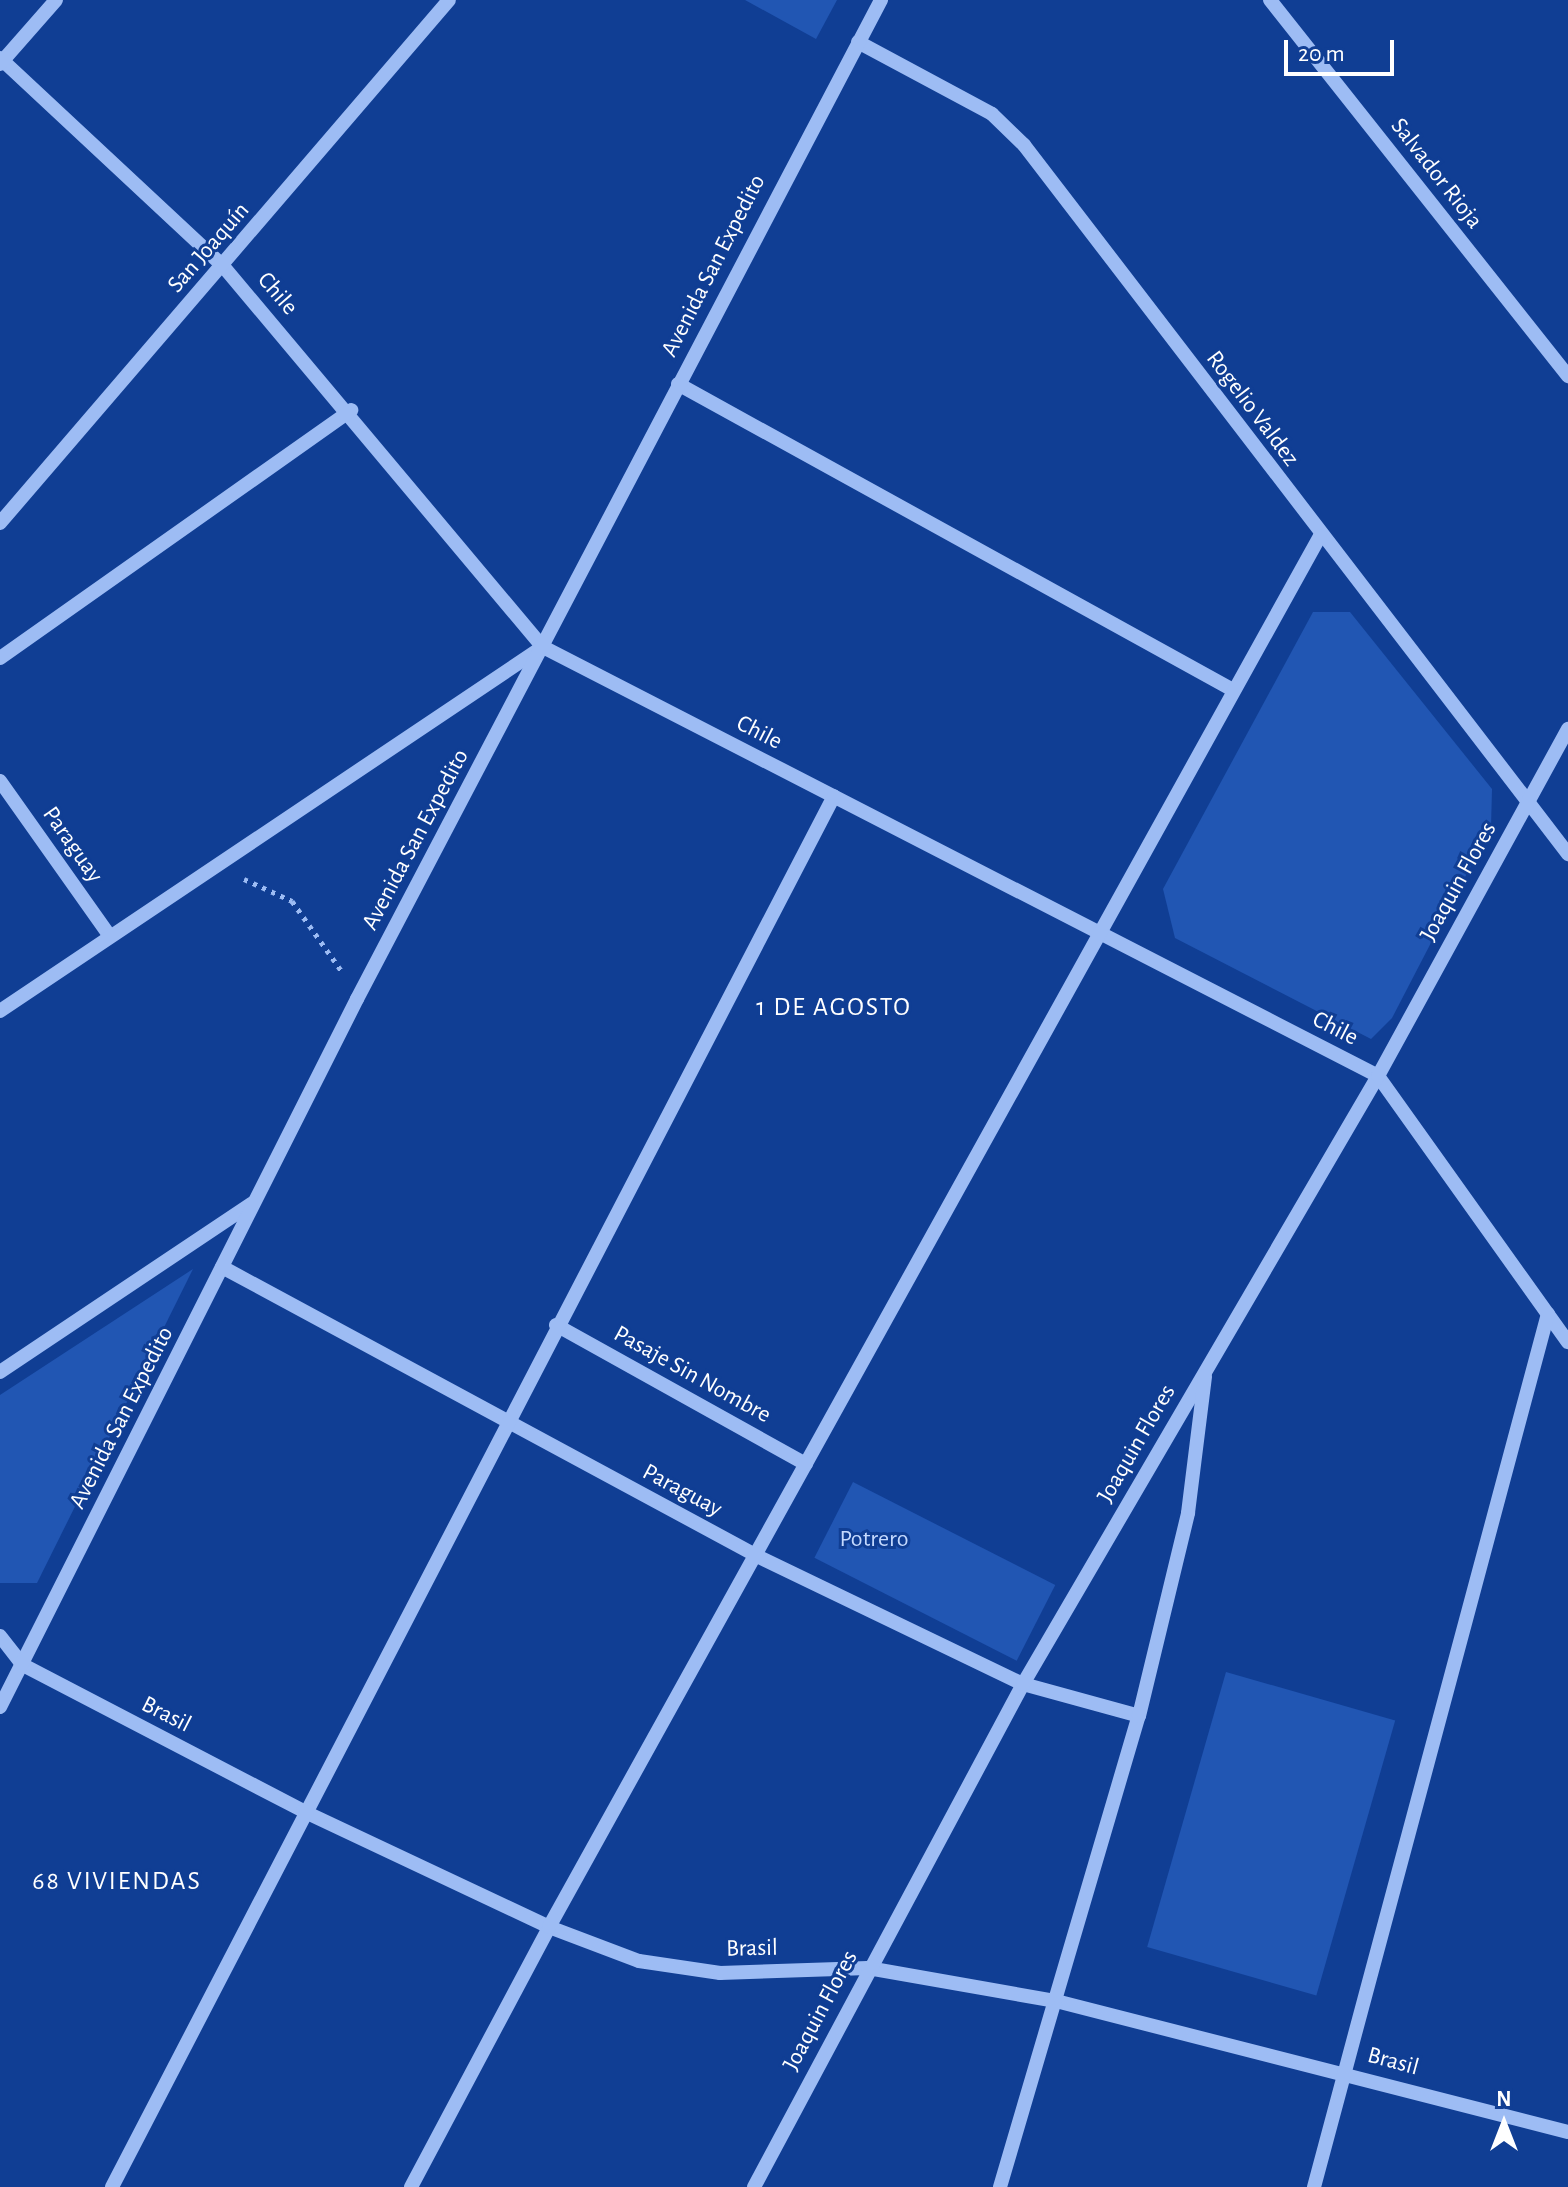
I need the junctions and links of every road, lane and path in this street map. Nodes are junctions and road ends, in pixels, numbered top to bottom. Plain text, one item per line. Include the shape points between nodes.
1 (56, 0) edge
2 (449, 0) edge
3 (881, 0) edge
4 (1270, 0) edge
5 (858, 42) junction
6 (1, 60) edge
7 (223, 266) junction
8 (1568, 376) edge
9 (678, 384) junction
10 (351, 410) junction
11 (0, 523) edge
12 (1320, 536) junction
13 (543, 647) junction
14 (0, 658) edge
15 (1233, 690) junction
16 (1568, 729) edge
17 (0, 781) edge
18 (834, 796) junction
19 (1527, 803) junction
20 (1568, 854) edge
21 (195, 875) junction
22 (1101, 934) junction
23 (109, 935) junction
24 (357, 999) junction
25 (0, 1011) edge
26 (1378, 1076) junction
27 (255, 1201) junction
28 (222, 1267) junction
29 (1548, 1314) junction
30 (556, 1325) junction
31 (1568, 1342) edge
32 (1206, 1368) junction
33 (0, 1372) edge
34 (503, 1423) junction
35 (806, 1464) junction
36 (759, 1557) junction
37 (0, 1636) edge
38 (23, 1665) junction
39 (1023, 1684) junction
40 (0, 1707) edge
41 (1139, 1716) junction
42 (303, 1811) junction
43 (549, 1927) junction
44 (868, 1968) junction
45 (1056, 2001) junction
46 (1347, 2072) junction
47 (1568, 2132) edge
48 (112, 2187) edge
49 (411, 2187) edge
50 (754, 2187) edge
51 (1000, 2187) edge
52 (1314, 2187) edge

1 - 6 street
2 - 7 street, San Joaquín
3 - 5 street, Avenida San Expedito
4 - 8 street, Salvador Rioja
5 - 9 street, Avenida San Expedito
5 - 12 street, Rogelio Valdez via 992,114 1024,145
6 - 7 street, Chile
7 - 10 street, Chile
7 - 11 street, San Joaquín
9 - 13 street, Avenida San Expedito
9 - 15 street
10 - 13 street, Chile
10 - 14 street
12 - 15 street
12 - 19 street, Rogelio Valdez
13 - 18 street, Chile
13 - 21 street
13 - 24 street, Avenida San Expedito
15 - 22 street
16 - 19 street, Joaquin Flores
17 - 23 street, Paraguay
18 - 22 street, Chile
18 - 30 street
19 - 20 street, Rogelio Valdez
19 - 26 street, Joaquin Flores
21 - 23 street
21 - 24 path via 251,880 292,901
22 - 26 street, Chile
22 - 35 street
23 - 25 street
24 - 27 street, Avenida San Expedito
26 - 29 street, Chile
26 - 32 street, Joaquin Flores
27 - 28 street, Avenida San Expedito
27 - 33 street
28 - 34 street, Paraguay
28 - 38 street, Avenida San Expedito
29 - 31 street, Chile
29 - 46 street
30 - 34 street
30 - 35 street, Pasaje Sin Nombre
32 - 39 street, Joaquin Flores
32 - 41 street via 1188,1513
34 - 36 street, Paraguay
34 - 42 street
35 - 36 street
36 - 39 street, Paraguay
36 - 43 street
37 - 38 street, Brasil
38 - 40 street, Avenida San Expedito
38 - 42 street, Brasil
39 - 41 street, Paraguay
39 - 44 street, Joaquin Flores
41 - 45 street
42 - 43 street, Brasil
42 - 48 street
43 - 44 street, Brasil via 639,1961 720,1973
43 - 49 street
44 - 45 street, Brasil
44 - 50 street, Joaquin Flores
45 - 46 street, Brasil
45 - 51 street
46 - 47 street, Brasil
46 - 52 street

